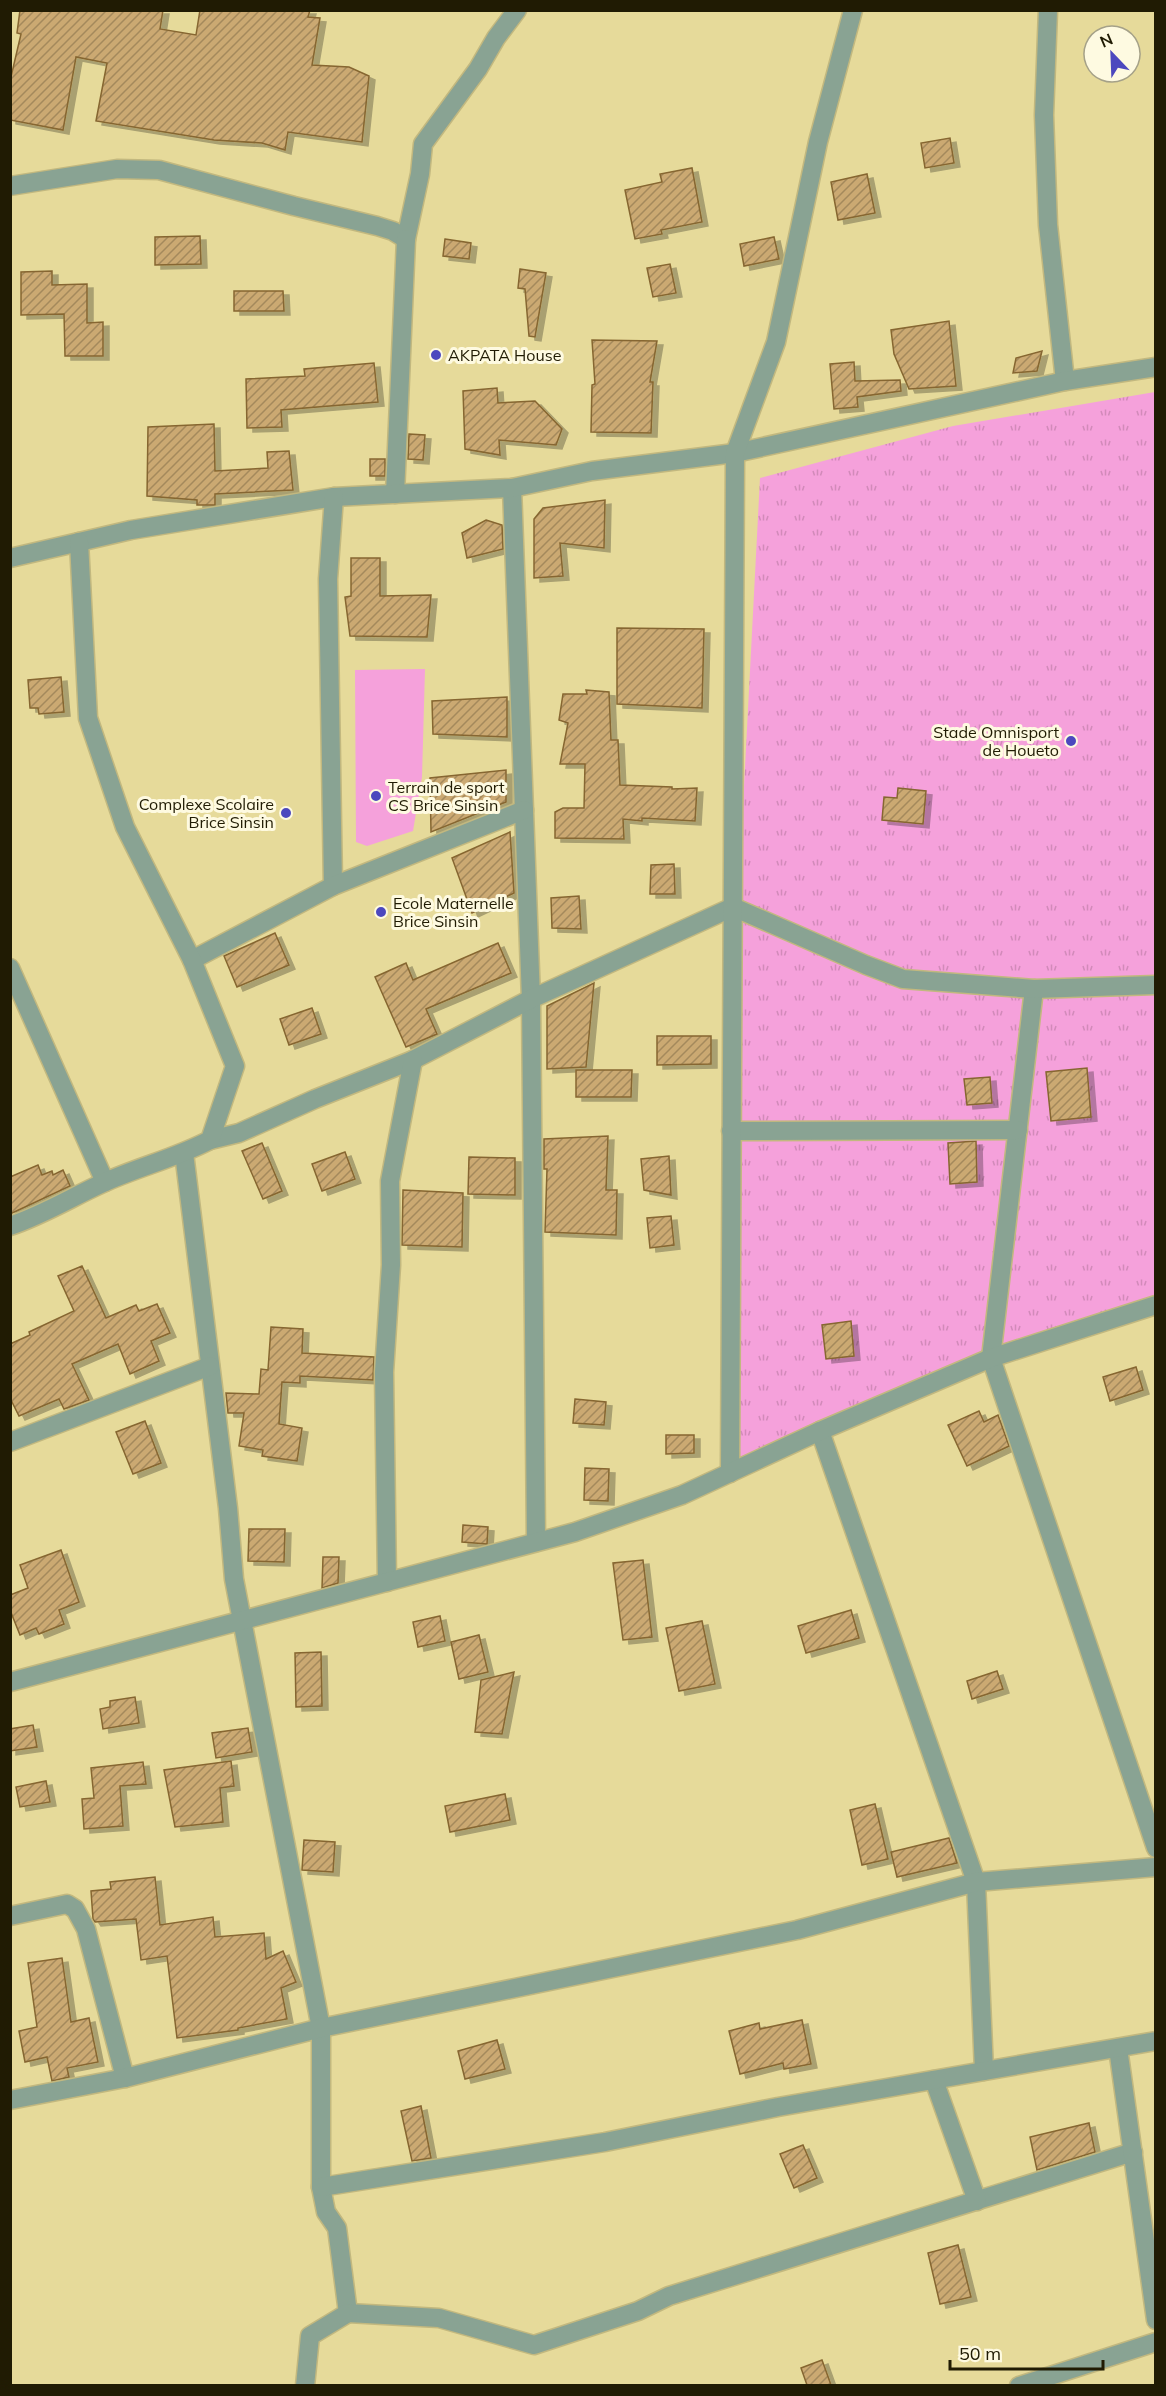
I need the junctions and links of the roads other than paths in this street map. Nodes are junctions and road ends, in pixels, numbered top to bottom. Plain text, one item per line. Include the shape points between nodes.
1 (517, 10) edge
2 (853, 10) edge
3 (1048, 10) edge
4 (10, 186) edge
5 (406, 239) junction
6 (1155, 367) edge
7 (1065, 381) junction
8 (735, 453) junction
9 (512, 488) junction
10 (394, 494) junction
11 (334, 497) junction
12 (80, 542) junction
13 (10, 558) edge
14 (524, 810) junction
15 (333, 886) junction
16 (733, 907) junction
17 (192, 960) junction
18 (10, 968) edge
19 (1155, 985) edge
20 (1034, 989) junction
21 (531, 999) junction
22 (413, 1060) junction
23 (1018, 1130) junction
24 (731, 1131) junction
25 (210, 1140) junction
26 (184, 1154) junction
27 (105, 1182) junction
28 (10, 1226) edge
29 (1155, 1305) edge
30 (991, 1358) junction
31 (210, 1366) junction
32 (820, 1431) junction
33 (10, 1442) edge
34 (730, 1473) junction
35 (536, 1542) junction
36 (387, 1582) junction
37 (241, 1620) junction
38 (10, 1682) edge
39 (1155, 1848) edge
40 (1155, 1868) edge
41 (976, 1882) junction
42 (10, 1916) edge
43 (321, 2028) junction
44 (1155, 2042) edge
45 (1118, 2048) junction
46 (984, 2071) junction
47 (125, 2078) junction
48 (934, 2080) junction
49 (10, 2100) edge
50 (1133, 2152) junction
51 (321, 2187) junction
52 (977, 2201) junction
53 (348, 2313) junction
54 (1155, 2320) edge
55 (1155, 2342) edge
56 (305, 2385) edge
57 (1019, 2385) edge

1 - 5 street via 423,144
2 - 8 street via 818,142 776,342
3 - 7 street via 1044,115 1048,225
4 - 5 street via 117,169 159,170 377,226
5 - 10 street
6 - 7 street
7 - 8 street
8 - 9 street via 592,471
8 - 16 street
9 - 10 street
9 - 14 street
10 - 11 street
11 - 12 street via 183,520
11 - 15 street via 328,579
12 - 13 street
12 - 17 street via 88,718 125,827
14 - 15 street
14 - 21 street
15 - 17 street
16 - 20 street via 903,979
16 - 21 street
16 - 24 street
17 - 25 street via 235,1066
18 - 27 street
19 - 20 street
20 - 23 street
21 - 22 street
21 - 35 street
22 - 25 street via 239,1133
22 - 36 street via 390,1181 391,1265 384,1372
23 - 24 street
23 - 30 street
24 - 34 street
25 - 26 street
26 - 27 street
26 - 31 street
27 - 28 street
29 - 30 street
30 - 32 street
30 - 39 street
31 - 33 street
31 - 37 street
32 - 34 street
32 - 41 street
34 - 35 street via 682,1495
35 - 36 street
36 - 37 street
37 - 38 street
37 - 43 street
40 - 41 street
41 - 43 street via 797,1930
41 - 46 street
42 - 47 street via 67,1904 75,1909 87,1929
43 - 47 street
43 - 51 street
44 - 45 street
45 - 46 street
45 - 50 street
46 - 48 street
47 - 49 street
48 - 51 street via 605,2142
48 - 52 street
50 - 52 street
50 - 54 street
51 - 53 street via 326,2212 338,2228
52 - 53 street via 669,2296 638,2311 534,2345 439,2318
53 - 56 street via 310,2336
55 - 57 street

